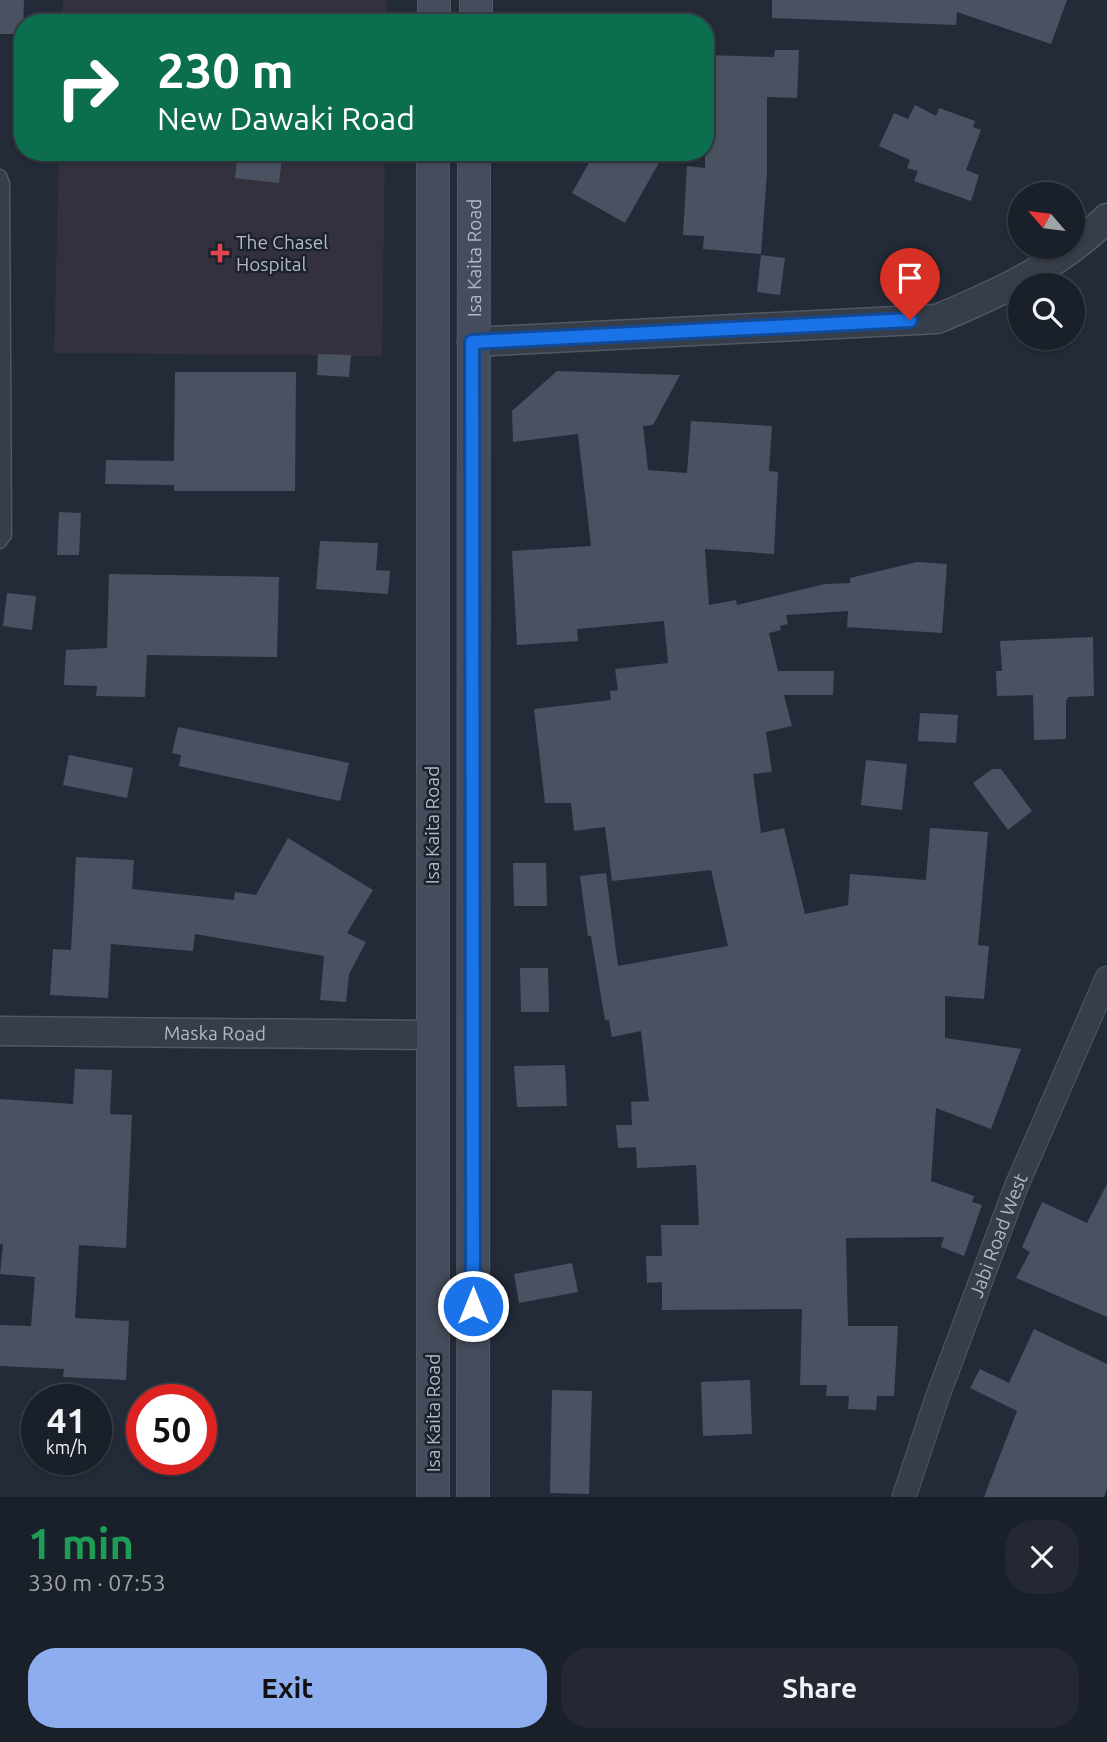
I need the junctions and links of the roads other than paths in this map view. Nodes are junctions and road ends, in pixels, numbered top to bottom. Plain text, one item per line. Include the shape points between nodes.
1 (433, 161) edge
2 (474, 161) edge
3 (0, 176) edge
4 (1107, 218) edge
5 (472, 342) junction
6 (0, 542) edge
7 (1107, 978) edge
8 (0, 1031) edge
9 (431, 1035) junction
10 (433, 1497) edge
11 (473, 1497) edge
12 (904, 1497) edge

1 - 9 main road, Isa Kaita Road
2 - 5 main road, Isa Kaita Road
3 - 6 lane via 5,522
4 - 5 street via 1082,243 1007,289 937,319
5 - 11 main road, Isa Kaita Road
7 - 12 street, Jabi Road West via 1016,1187
8 - 9 street, Maska Road
9 - 10 main road, Isa Kaita Road

